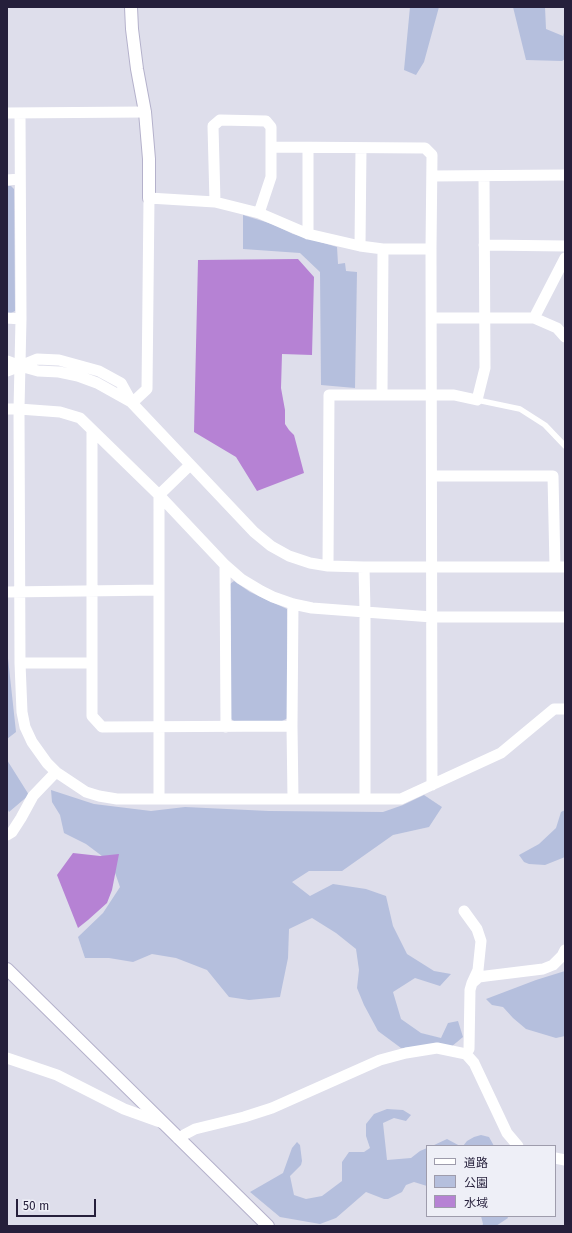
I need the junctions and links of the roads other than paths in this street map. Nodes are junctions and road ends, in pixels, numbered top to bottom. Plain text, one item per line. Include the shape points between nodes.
1 (131, 7) edge
2 (145, 112) junction
3 (7, 113) edge
4 (20, 113) junction
5 (271, 147) junction
6 (308, 148) junction
7 (362, 148) junction
8 (565, 175) edge
9 (432, 176) junction
10 (484, 176) junction
11 (20, 179) junction
12 (7, 180) edge
13 (149, 198) junction
14 (215, 202) junction
15 (259, 213) junction
16 (308, 234) junction
17 (484, 245) junction
18 (360, 246) junction
19 (565, 246) edge
20 (383, 249) junction
21 (432, 249) junction
22 (565, 258) edge
23 (7, 318) edge
24 (21, 318) junction
25 (432, 318) junction
26 (484, 318) junction
27 (534, 318) junction
28 (565, 337) edge
29 (7, 361) edge
30 (20, 366) junction
31 (7, 371) edge
32 (382, 395) junction
33 (432, 395) junction
34 (477, 400) junction
35 (132, 403) junction
36 (7, 409) edge
37 (19, 409) junction
38 (92, 430) junction
39 (565, 446) edge
40 (190, 465) junction
41 (432, 476) junction
42 (159, 495) junction
43 (225, 565) junction
44 (328, 566) junction
45 (431, 567) junction
46 (560, 567) edge
47 (364, 568) junction
48 (92, 590) junction
49 (159, 590) junction
50 (7, 592) edge
51 (20, 592) junction
52 (293, 604) junction
53 (365, 611) junction
54 (432, 617) junction
55 (565, 617) edge
56 (20, 663) junction
57 (92, 663) junction
58 (565, 709) edge
59 (292, 726) junction
60 (159, 727) junction
61 (226, 727) junction
62 (56, 772) junction
63 (432, 785) junction
64 (158, 798) junction
65 (365, 798) junction
66 (293, 799) junction
67 (7, 835) edge
68 (464, 910) dead end
69 (565, 950) edge
70 (7, 969) edge
71 (472, 982) junction
72 (466, 1054) junction
73 (7, 1058) edge
74 (164, 1123) junction
75 (178, 1138) junction
76 (517, 1145) edge
77 (268, 1226) edge

1 - 2 street via 137,69
2 - 4 street
2 - 13 street
3 - 4 street
4 - 11 street
5 - 6 street
5 - 14 street via 271,127 266,121 220,120 213,126
5 - 15 street via 271,177
6 - 7 street
6 - 16 street
7 - 9 street via 425,148 432,155
7 - 18 street
8 - 10 street
9 - 10 street
9 - 21 street
10 - 17 street
11 - 12 street
11 - 24 street
13 - 14 street
13 - 35 street via 147,389
14 - 15 street
15 - 16 street
16 - 18 street
17 - 19 street
17 - 26 street
18 - 20 street
20 - 21 street
20 - 32 street
21 - 25 street
22 - 27 street
23 - 24 street
24 - 30 street
25 - 26 street
25 - 33 street
26 - 27 street
26 - 34 street via 485,368
27 - 28 street via 557,328
29 - 30 street
30 - 31 street
30 - 35 street via 37,359 59,360 99,371 121,384
30 - 37 street
32 - 33 street
32 - 44 street via 329,395
33 - 34 street via 454,395
33 - 41 street
34 - 39 lane via 520,409 545,425
35 - 40 street
36 - 37 street
37 - 38 street via 60,412 80,418
37 - 51 street
38 - 42 street
38 - 48 street
40 - 42 street
40 - 44 street via 254,532 271,546 289,556
41 - 45 street
41 - 46 street via 553,476
42 - 43 street
42 - 49 street
43 - 52 street via 261,592
43 - 61 street
44 - 47 street
45 - 46 street
45 - 47 street
45 - 54 street
47 - 53 street
48 - 49 street
48 - 51 street
48 - 57 street
49 - 60 street
50 - 51 street
51 - 56 street
52 - 53 street via 312,608
52 - 59 street
53 - 54 street
53 - 65 street
54 - 55 street
54 - 63 street
56 - 57 street
56 - 62 street via 22,712 26,727 32,742
57 - 60 street via 92,716 102,727
58 - 63 street via 554,709 501,752
59 - 61 street
59 - 66 street
60 - 61 street
60 - 64 street
62 - 64 street via 86,792 99,796 117,799
62 - 67 street via 33,796 12,832
63 - 65 street via 401,799
64 - 66 street
65 - 66 street
68 - 71 street via 477,929 481,941 478,970
69 - 71 street via 553,965 544,969 479,977
70 - 74 street
71 - 72 street via 469,1049
72 - 75 street via 437,1048 380,1060 272,1108 195,1129
72 - 76 street via 474,1063 506,1133
73 - 74 street via 57,1075 124,1109
74 - 75 street
75 - 77 street

